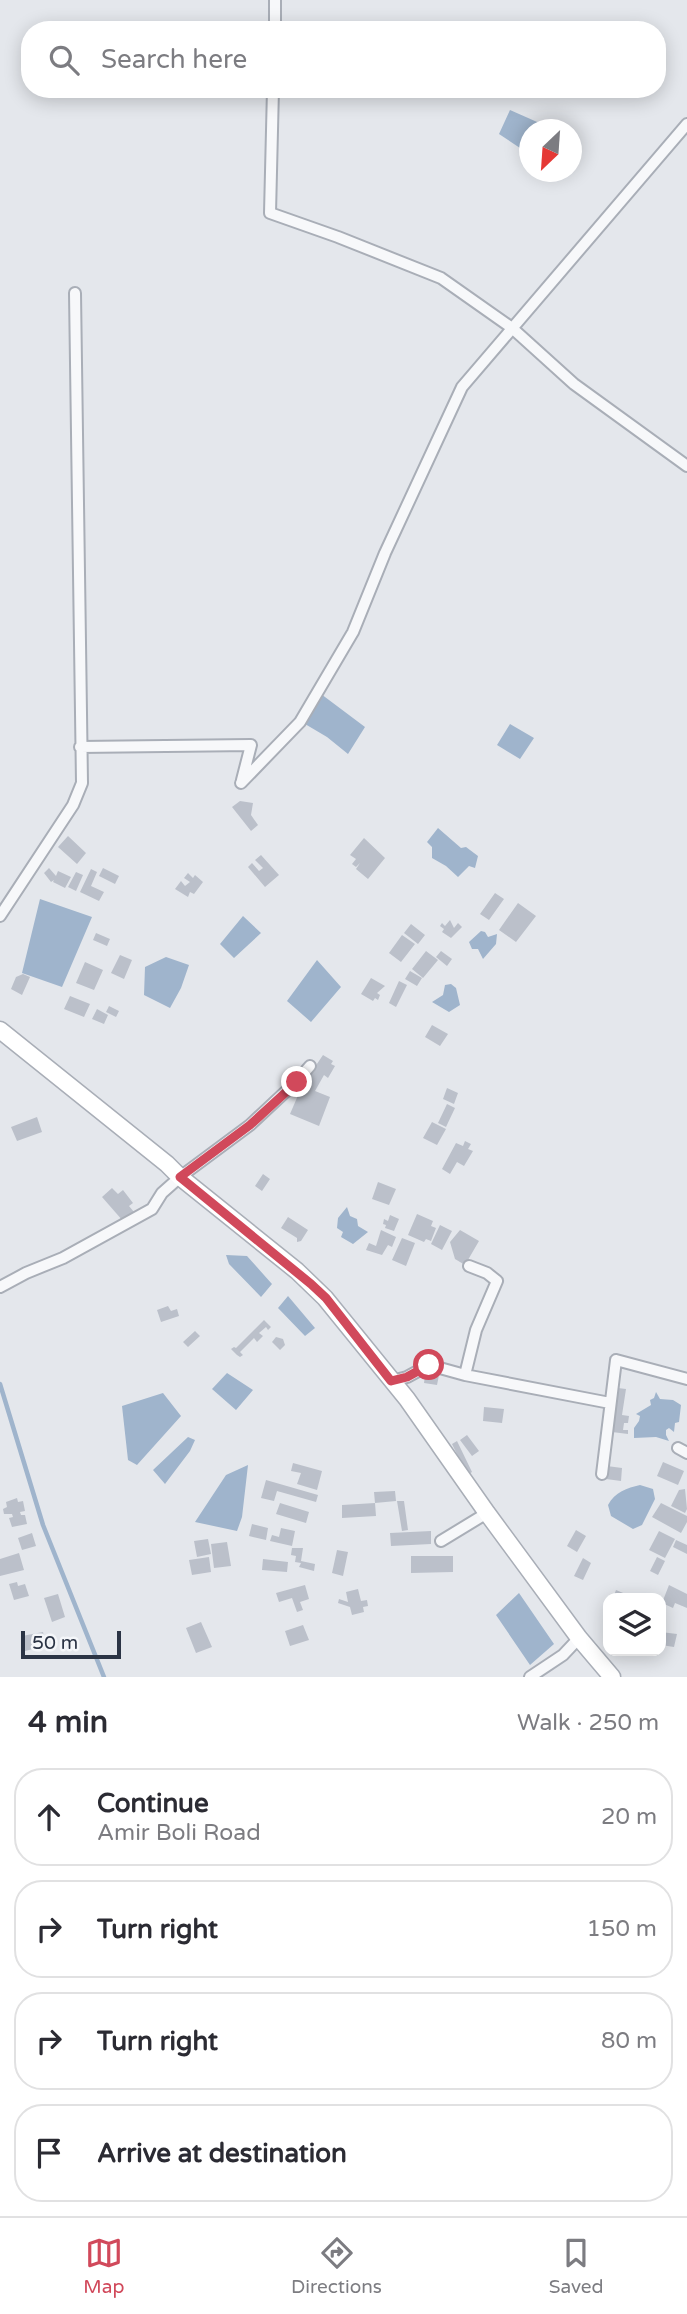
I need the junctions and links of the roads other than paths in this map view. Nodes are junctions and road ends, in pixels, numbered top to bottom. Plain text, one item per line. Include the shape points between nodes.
1 (275, 0) edge
2 (275, 21) edge
3 (273, 98) edge
4 (687, 124) edge
5 (75, 293) dead end
6 (512, 328) junction
7 (687, 466) edge
8 (80, 747) junction
9 (0, 916) edge
10 (0, 1030) edge
11 (310, 1066) dead end
12 (180, 1177) junction
13 (469, 1266) dead end
14 (0, 1287) edge
15 (465, 1375) junction
16 (687, 1379) edge
17 (391, 1381) junction
18 (610, 1403) junction
19 (602, 1474) dead end
20 (487, 1513) junction
21 (441, 1541) dead end
22 (579, 1638) junction
23 (530, 1677) edge
24 (612, 1677) edge

1 - 2 street
3 - 6 street via 270,213 441,278
4 - 6 street
5 - 8 street
6 - 7 street via 574,384
6 - 8 street via 462,387 353,632 300,722 241,783 251,745
8 - 9 street via 79,793
10 - 12 main road
11 - 12 street via 250,1125
12 - 14 street via 152,1209
12 - 17 main road via 326,1298
13 - 15 street via 496,1281 476,1330
15 - 17 street via 429,1365
15 - 18 street
16 - 18 street via 616,1360
17 - 20 main road
18 - 19 street
20 - 21 street
20 - 22 main road
22 - 23 street via 563,1656
22 - 24 main road

